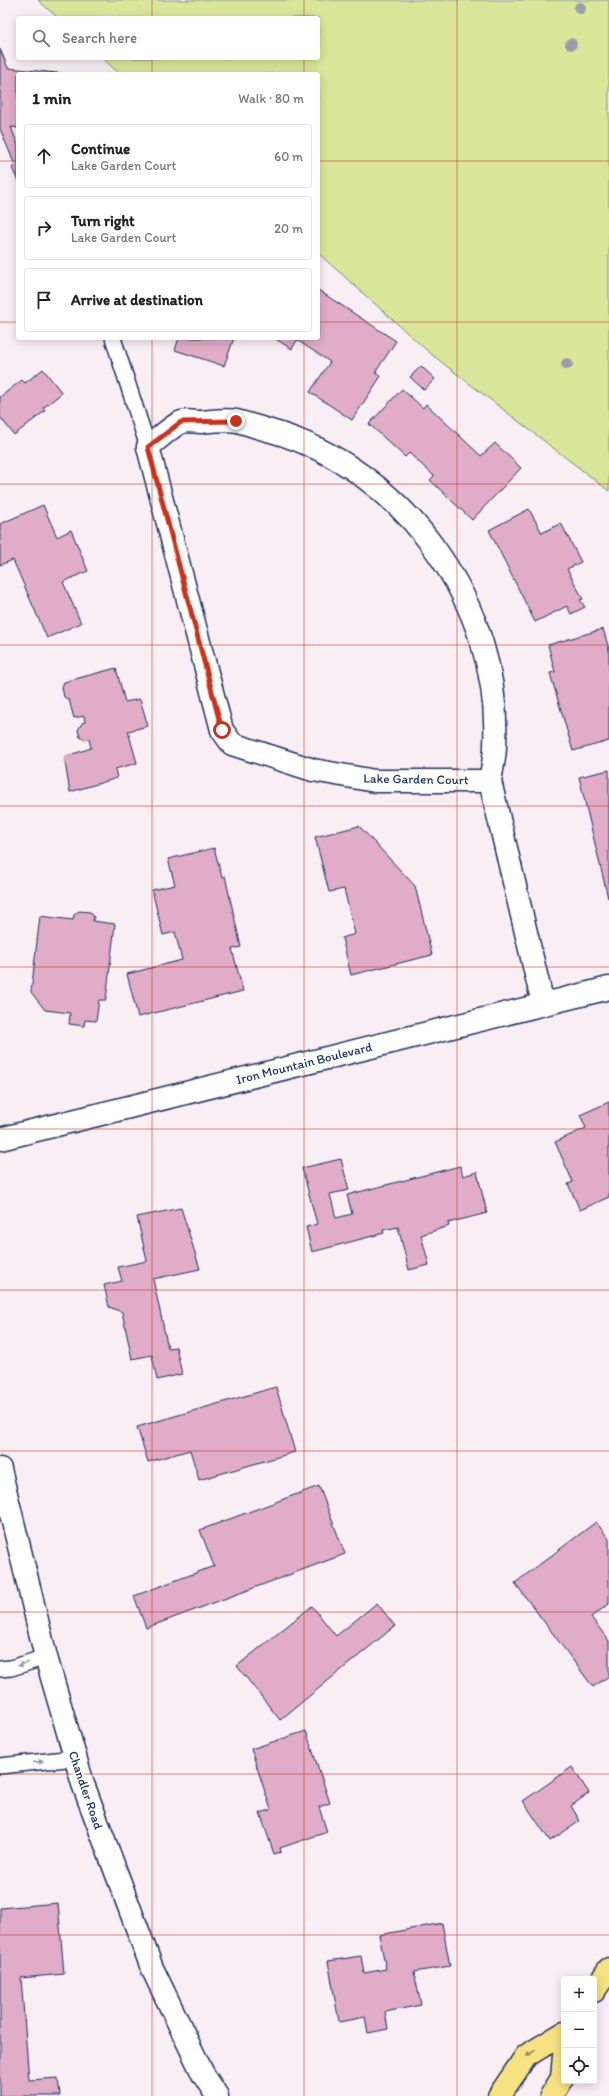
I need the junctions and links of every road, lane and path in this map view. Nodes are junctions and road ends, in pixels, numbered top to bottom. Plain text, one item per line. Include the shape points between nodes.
1 (114, 340) edge
2 (148, 447) junction
3 (490, 781) junction
4 (609, 988) edge
5 (543, 1004) junction
6 (0, 1139) edge
7 (0, 1469) edge
8 (46, 1657) junction
9 (0, 1669) edge
10 (75, 1758) junction
11 (0, 1766) edge
12 (609, 1969) edge
13 (597, 1987) edge
14 (561, 2035) edge
15 (561, 2080) edge
16 (217, 2096) edge
17 (499, 2096) edge
18 (551, 2096) edge

1 - 2 lane
2 - 3 street, Lake Garden Court via 222,730 232,744 314,770 375,781
2 - 3 street via 181,422 236,421 289,436 320,450 354,469 381,489 405,512 449,569 468,604 480,635 494,706 495,745
3 - 5 street
4 - 5 street, Iron Mountain Boulevard
5 - 6 street, Iron Mountain Boulevard
7 - 8 street, Chandler Road
8 -> 9 lane
8 - 10 street, Chandler Road
11 -> 10 lane
10 - 16 street, Chandler Road via 152,1968 203,2074
12 - 13 main road
14 -> 17 main road via 526,2056
15 - 18 main road

